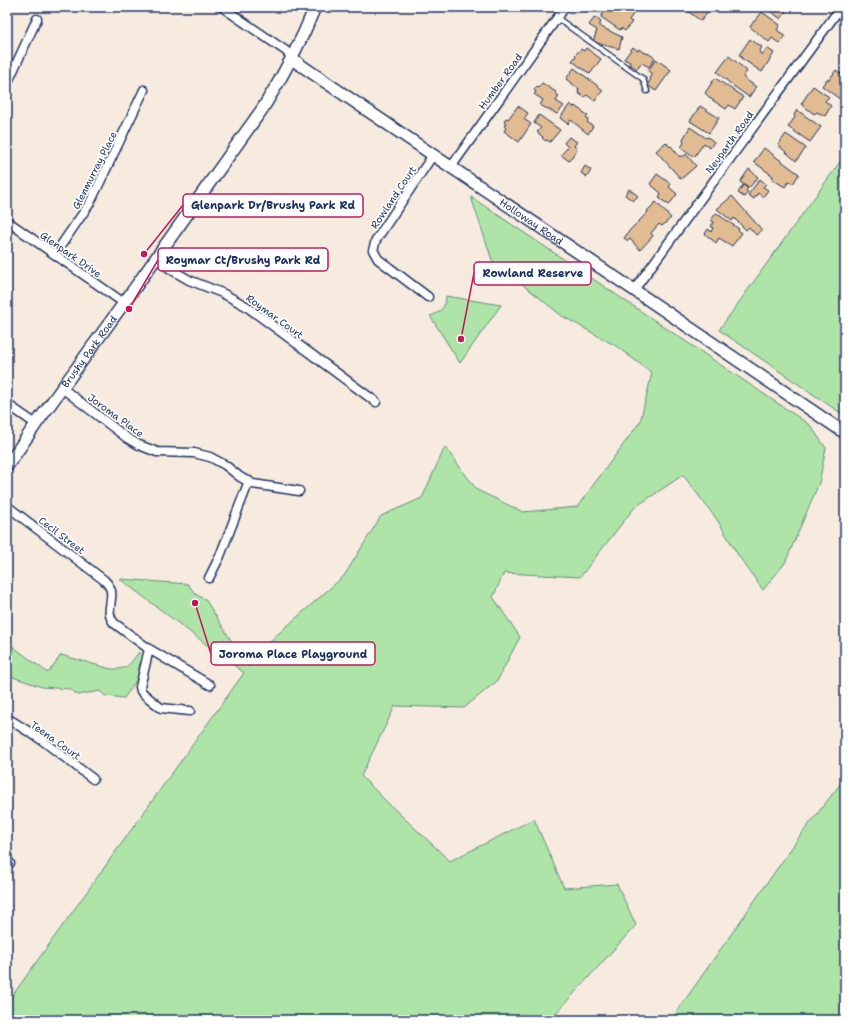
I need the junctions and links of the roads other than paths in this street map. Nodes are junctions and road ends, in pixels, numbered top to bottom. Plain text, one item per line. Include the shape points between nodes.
1 (222, 7) edge
2 (315, 7) edge
3 (565, 7) edge
4 (841, 7) edge
5 (557, 18) junction
6 (37, 19) dead end
7 (292, 58) junction
8 (7, 84) edge
9 (144, 90) dead end
10 (647, 91) dead end
11 (433, 156) junction
12 (451, 167) junction
13 (7, 221) edge
14 (55, 254) junction
15 (156, 258) junction
16 (634, 290) junction
17 (428, 297) dead end
18 (124, 303) junction
19 (62, 388) junction
20 (376, 402) dead end
21 (7, 404) edge
22 (36, 424) junction
23 (845, 432) edge
24 (7, 466) edge
25 (249, 482) junction
26 (299, 491) dead end
27 (7, 506) edge
28 (209, 578) dead end
29 (149, 649) junction
30 (210, 685) dead end
31 (190, 711) dead end
32 (7, 718) edge
33 (93, 779) dead end

1 - 7 street, Holloway Road via 286,51
2 - 7 main road, Brushy Park Road
3 - 5 street, Humber Road
4 - 16 street, Neuparth Road
5 - 10 lane via 643,78
5 - 12 street, Humber Road
6 - 8 street
7 - 11 main road, Holloway Road
7 - 15 main road, Brushy Park Road via 263,108
9 - 14 street, Glenmurray Place via 90,203
11 - 12 main road, Holloway Road
11 - 17 street, Rowland Court via 376,240 373,250 378,260
12 - 16 main road, Holloway Road
13 - 14 street, Glenpark Drive
14 - 18 street, Glenpark Drive
15 - 18 main road, Brushy Park Road
15 - 20 street, Roymar Court via 189,280 246,306
16 - 23 main road, Holloway Road
18 - 19 main road, Brushy Park Road
19 - 22 main road, Brushy Park Road
19 - 25 street, Joroma Place via 139,445 157,452 194,452 226,465
21 - 22 street
22 - 24 main road, Brushy Park Road
25 - 26 street, Joroma Place
25 - 28 street
27 - 29 street, Cecil Street via 109,585 110,619
29 - 30 street
29 - 31 street via 141,691 161,708
32 - 33 street, Teena Court via 42,740

